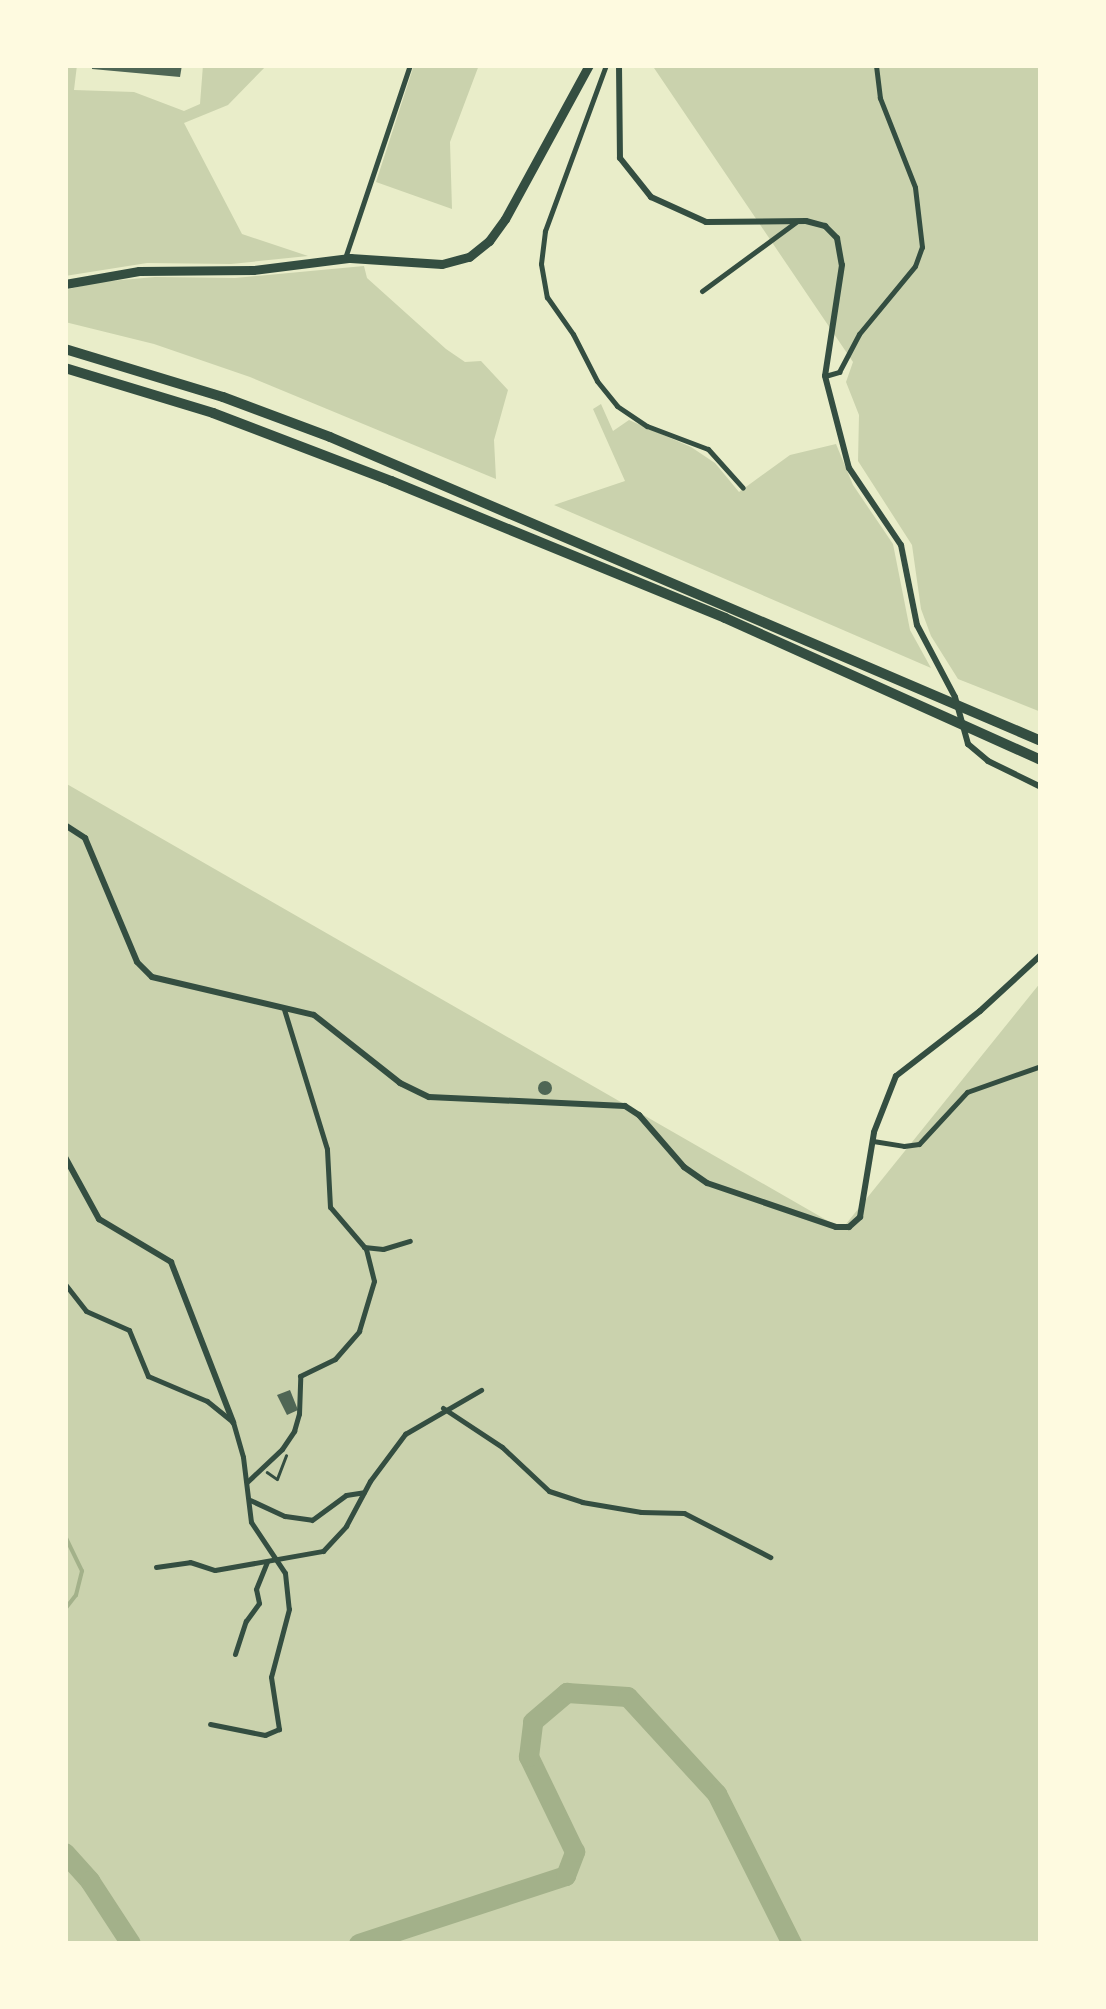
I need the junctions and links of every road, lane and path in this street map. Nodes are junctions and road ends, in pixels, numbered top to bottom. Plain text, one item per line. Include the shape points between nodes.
1 (410, 65) edge
2 (589, 65) edge
3 (606, 65) edge
4 (619, 65) edge
5 (876, 65) edge
6 (798, 220) junction
7 (345, 258) junction
8 (65, 284) edge
9 (702, 291) dead end
10 (65, 349) edge
11 (65, 368) edge
12 (825, 376) junction
13 (743, 488) dead end
14 (1041, 742) edge
15 (1041, 760) edge
16 (1041, 787) edge
17 (65, 825) edge
18 (1041, 954) edge
19 (284, 1006) junction
20 (1041, 1066) edge
21 (873, 1140) junction
22 (65, 1157) edge
23 (410, 1241) dead end
24 (364, 1246) junction
25 (65, 1284) edge
26 (481, 1390) dead end
27 (443, 1408) junction
28 (233, 1422) junction
29 (247, 1482) junction
30 (364, 1492) junction
31 (250, 1500) junction
32 (770, 1557) dead end
33 (280, 1560) junction
34 (266, 1562) junction
35 (156, 1567) dead end
36 (235, 1654) dead end
37 (210, 1724) dead end

1 - 7 street
2 - 7 main road via 505,219 476,254 442,264
3 - 13 street via 544,231 548,297 617,406 647,426 708,449
4 - 6 street via 620,158 651,198 714,224
5 - 12 street via 880,98 915,187 922,247 906,280 858,334 839,372
6 - 9 street
6 - 12 street via 825,226 841,248
7 - 8 main road via 238,271 140,271
10 - 14 highway via 330,437
11 - 15 highway via 214,413 392,481 725,618
12 - 16 street via 850,468 898,537 917,626 955,698 968,744
17 - 19 street via 86,838 147,974
18 - 21 street via 896,1076
19 - 21 street via 320,1018 400,1083 430,1096 624,1106 699,1178 820,1224 849,1227 860,1217
19 - 24 street via 327,1150 330,1208
20 - 21 street via 967,1092 919,1144
22 - 28 street via 90,1208 171,1262
23 - 24 street
24 - 29 street via 374,1280 361,1327 335,1359 300,1376 294,1430
25 - 28 street via 86,1311 129,1329 147,1375 208,1402
26 - 27 street
27 - 30 street via 404,1435
27 - 32 street via 554,1493 684,1514
28 - 29 street
29 - 31 street
30 - 31 street via 346,1495 312,1520
30 - 33 street via 332,1544
31 - 33 street via 252,1522
33 - 34 street
33 - 37 street via 289,1604 271,1677 279,1727 266,1735
34 - 35 street via 215,1570 190,1562
34 - 36 street via 256,1589 259,1603

